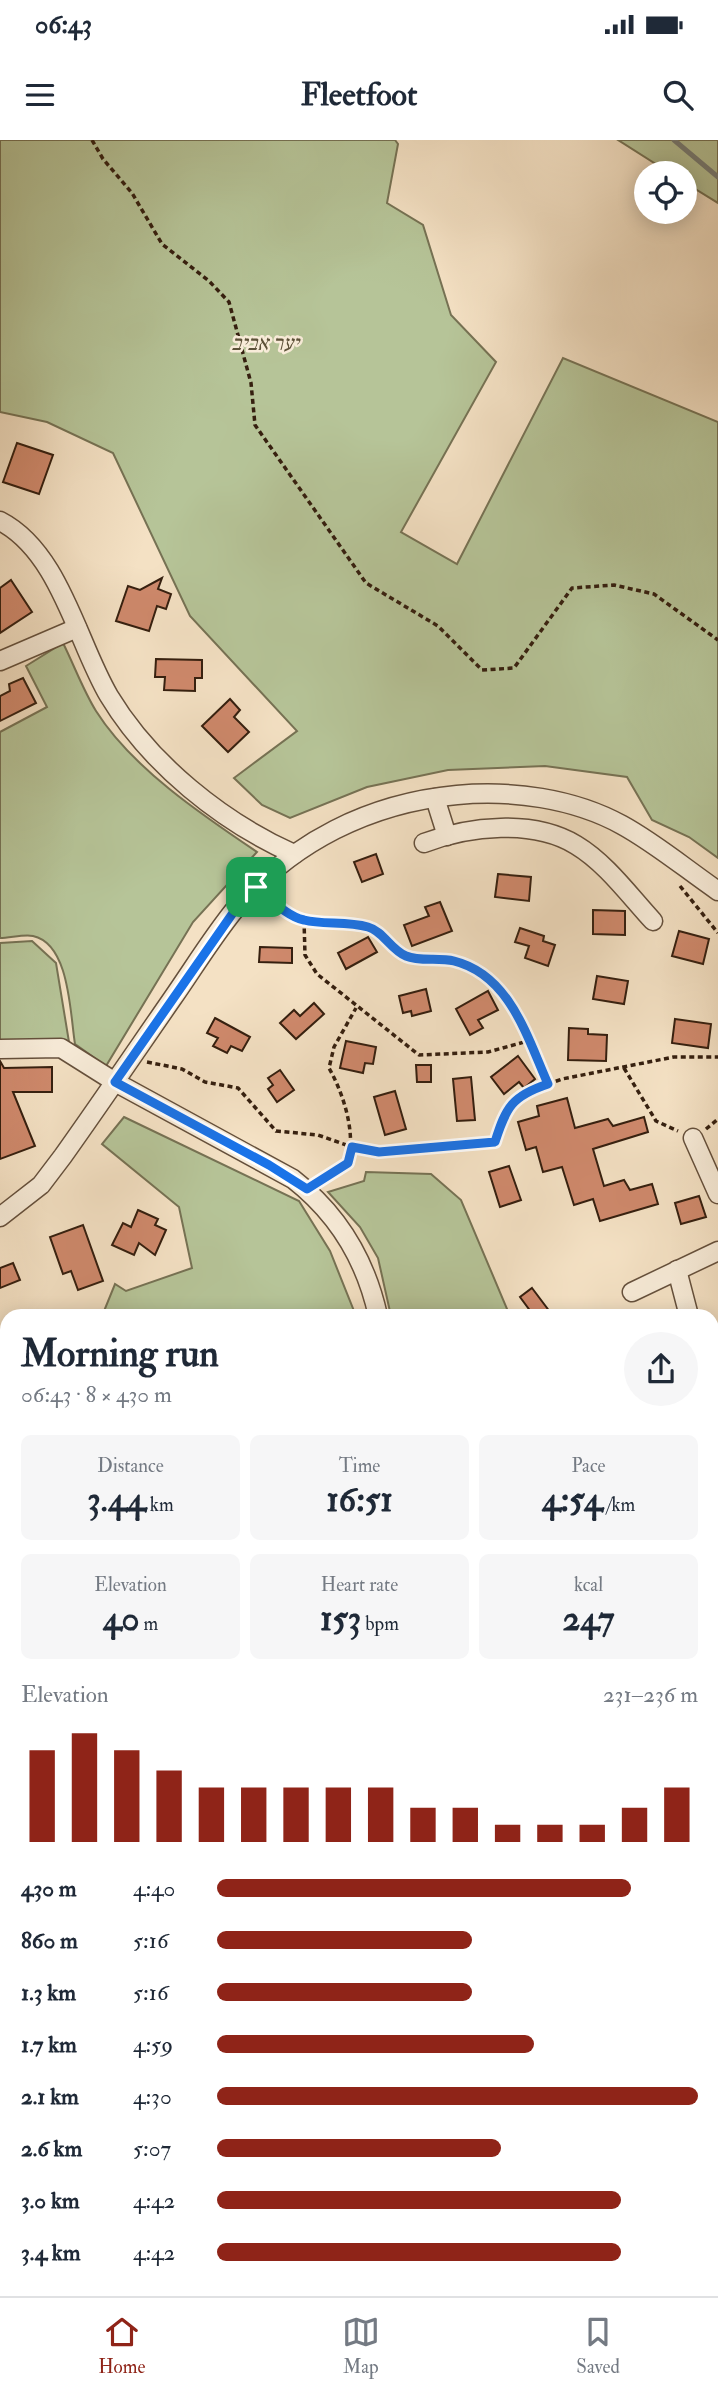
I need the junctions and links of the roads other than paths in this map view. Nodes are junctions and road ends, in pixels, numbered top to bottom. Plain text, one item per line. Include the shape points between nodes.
1 (0, 521) edge
2 (77, 628) junction
3 (0, 662) edge
4 (435, 798) junction
5 (447, 836) junction
6 (424, 843) dead end
7 (294, 854) junction
8 (718, 891) edge
9 (653, 921) dead end
10 (0, 1049) edge
11 (115, 1082) junction
12 (693, 1138) road end
13 (718, 1194) edge
14 (0, 1217) edge
15 (718, 1251) edge
16 (677, 1270) junction
17 (632, 1292) dead end
18 (376, 1309) edge
19 (687, 1309) edge

1 - 2 street via 34,552
2 - 3 street
2 - 7 street via 110,698 148,748 230,818
4 - 5 street
4 - 7 street via 367,815
4 - 8 street via 479,793 523,796 591,812 622,825
5 - 6 street
5 - 9 street via 511,828 574,844 603,866
7 - 11 street via 235,910
10 - 11 street via 61,1048
11 - 14 street via 41,1185
11 - 18 street via 307,1189 347,1236
12 - 13 street
15 - 16 street
16 - 17 street
16 - 19 street

